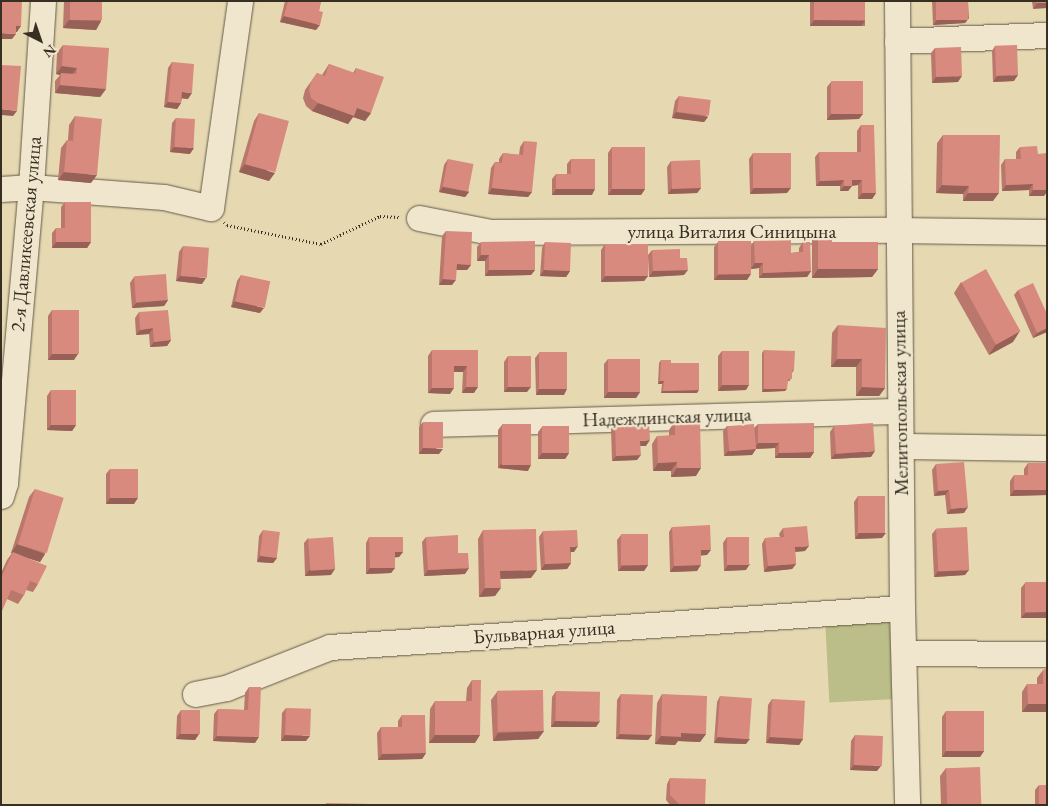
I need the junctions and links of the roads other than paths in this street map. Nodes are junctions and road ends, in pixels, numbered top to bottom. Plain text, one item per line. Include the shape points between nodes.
1 (43, 1) edge
2 (240, 1) edge
3 (897, 1) edge
4 (1047, 35) edge
5 (897, 41) junction
6 (31, 187) junction
7 (1, 189) edge
8 (419, 218) dead end
9 (898, 230) junction
10 (1047, 232) edge
11 (7, 396) edge
12 (900, 411) junction
13 (433, 424) edge
14 (901, 446) junction
15 (1047, 448) edge
16 (1, 496) edge
17 (902, 608) junction
18 (904, 653) junction
19 (1047, 654) edge
20 (195, 694) dead end
21 (907, 805) edge

1 - 6 street, 2-я Давликеевская улица
2 - 6 street via 211,208 164,197
3 - 5 street, Мелитопольская улица
4 - 5 street
5 - 9 street, Мелитопольская улица
6 - 7 street
6 - 11 street, 2-я Давликеевская улица
8 - 9 street, улица Виталия Синицына via 491,232
9 - 10 street, улица Виталия Синицына
9 - 12 street, Мелитопольская улица
11 - 16 street, 2-я Давликеевская улица via 5,483
12 - 13 street, Надеждинская улица
12 - 14 street, Мелитопольская улица
14 - 15 street
14 - 17 street, Мелитопольская улица
17 - 18 street, Мелитопольская улица
17 - 20 street, Бульварная улица via 330,647 226,688
18 - 19 street
18 - 21 street, Мелитопольская улица

